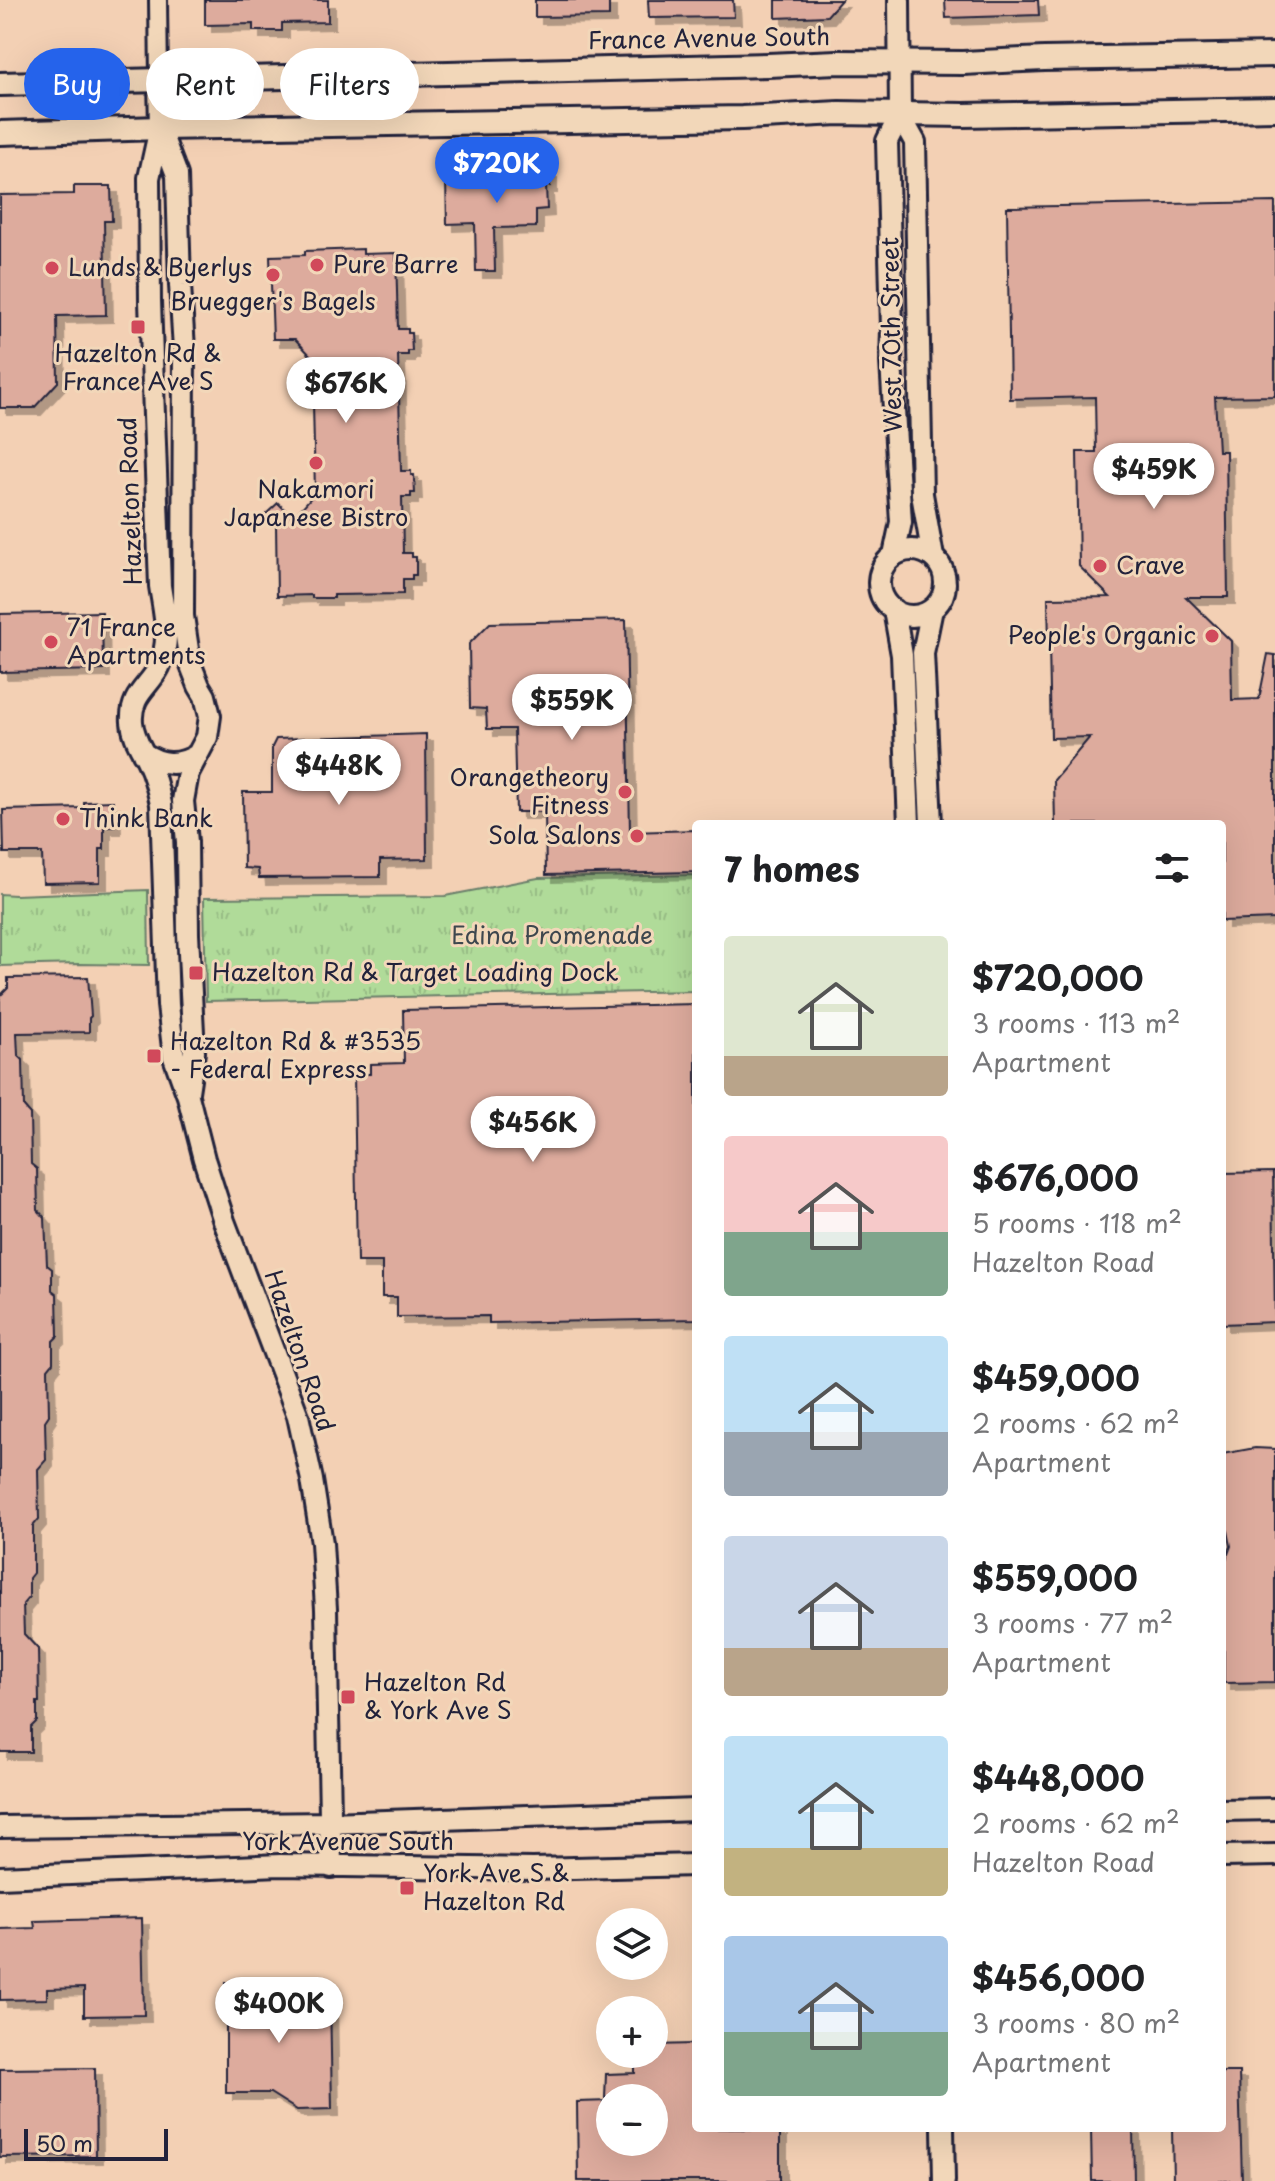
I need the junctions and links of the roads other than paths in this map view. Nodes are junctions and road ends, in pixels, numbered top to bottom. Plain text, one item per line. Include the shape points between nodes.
1 (158, 0) edge
2 (899, 0) edge
3 (159, 48) edge
4 (1275, 55) edge
5 (898, 62) junction
6 (264, 77) edge
7 (146, 80) edge
8 (0, 84) edge
9 (1275, 109) edge
10 (900, 115) junction
11 (160, 120) edge
12 (160, 128) junction
13 (0, 133) edge
14 (894, 555) junction
15 (933, 557) junction
16 (932, 609) junction
17 (894, 610) junction
18 (146, 684) junction
19 (199, 686) junction
20 (143, 753) junction
21 (197, 755) junction
22 (909, 820) edge
23 (931, 820) edge
24 (188, 1096) junction
25 (1275, 1809) edge
26 (692, 1810) edge
27 (1226, 1810) edge
28 (330, 1823) junction
29 (0, 1827) edge
30 (1275, 1855) edge
31 (1226, 1856) edge
32 (692, 1865) edge
33 (331, 1867) junction
34 (0, 1877) edge
35 (943, 2132) edge
36 (944, 2181) edge

1 - 3 street, Hazelton Road
2 - 5 street, West 70th Street
4 - 5 main road, France Avenue South
5 - 6 main road, France Avenue South
5 - 10 street, West 70th Street
7 - 8 main road, France Avenue South
9 - 10 main road
10 - 12 main road
10 - 14 street, West 70th Street via 887,141 891,362 901,522
10 - 15 street, West 70th Street via 915,142 922,494
11 - 12 street, Hazelton Road
12 - 13 main road
12 - 18 street, Hazelton Road via 149,178 150,301 166,635 159,667
12 - 19 street, Hazelton Road via 177,175 184,349 183,616
14 - 15 street via 914,550
14 - 17 street via 880,582 881,593
15 - 16 street via 945,583
16 - 17 street via 913,616
16 - 23 street via 923,653
17 - 22 street via 902,655
18 - 19 street via 169,676 188,678
18 - 20 street, Hazelton Road via 135,699 132,721
19 - 21 street, Hazelton Road via 210,716
20 - 21 street via 170,764
20 - 24 street, Hazelton Road via 161,804 168,1005 174,1057
21 - 24 street, Hazelton Road via 183,801 194,1052
24 - 28 street, Hazelton Road via 224,1221 298,1416 312,1480 326,1609
25 - 27 street
26 - 28 street, York Avenue South
28 - 29 street, York Avenue South
28 - 33 street, Hazelton Road
30 - 31 street
32 - 33 street, York Avenue South
33 - 34 street, York Avenue South
35 - 36 street

